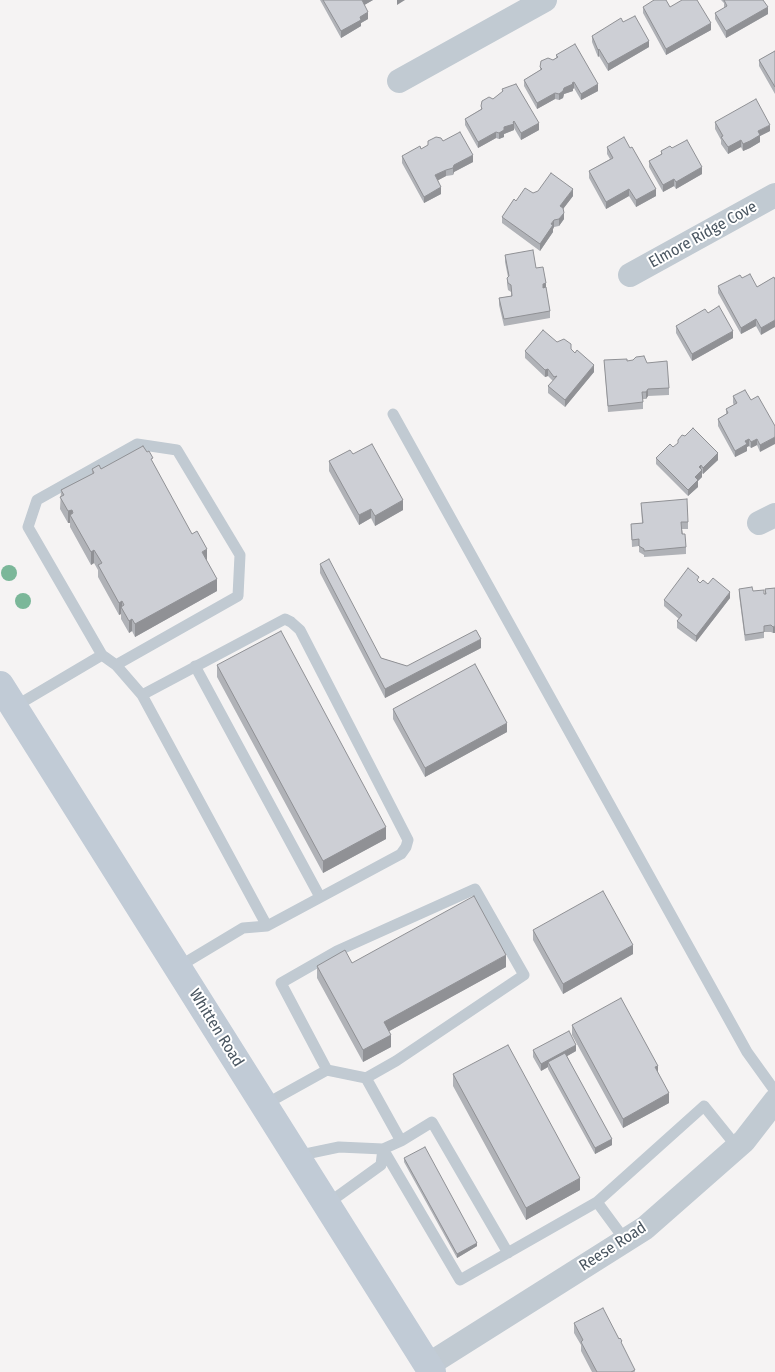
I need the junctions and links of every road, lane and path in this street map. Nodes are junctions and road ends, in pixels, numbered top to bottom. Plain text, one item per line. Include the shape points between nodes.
1 (545, 0) edge
2 (399, 81) dead end
3 (775, 195) edge
4 (630, 275) dead end
5 (393, 414) dead end
6 (102, 655) junction
7 (116, 665) junction
8 (195, 666) junction
9 (142, 695) junction
10 (7, 696) edge
11 (320, 897) junction
12 (267, 926) junction
13 (178, 967) junction
14 (327, 1070) junction
15 (366, 1078) junction
16 (775, 1091) edge
17 (775, 1101) edge
18 (264, 1105) junction
19 (401, 1141) junction
20 (738, 1147) junction
21 (383, 1149) junction
22 (296, 1156) junction
23 (597, 1202) junction
24 (327, 1204) junction
25 (626, 1240) junction
26 (508, 1253) junction
27 (422, 1370) edge

1 - 2 street
3 - 4 street, Elmore Ridge Cove
5 - 16 lane via 747,1052
6 - 7 lane
6 - 7 lane via 28,527 37,500 137,444 177,450 240,555 238,596
6 - 10 lane
7 - 9 lane
8 - 9 lane
8 - 11 lane
8 - 11 lane via 285,618 300,630 408,840 400,854
9 - 12 lane
10 - 13 main road, Whitten Road
11 - 12 lane
12 - 13 lane via 243,928
13 - 18 main road, Whitten Road
14 - 15 lane
14 - 15 lane via 281,984 337,951 475,890 524,975
14 - 18 lane
15 - 19 lane
17 - 20 street, Reese Road
18 - 22 main road, Whitten Road
19 - 21 lane
19 - 26 lane via 432,1122
20 - 23 lane via 704,1106
20 - 25 street, Reese Road via 645,1228
21 - 22 lane via 339,1147
21 - 24 lane via 381,1165
21 - 26 lane via 460,1280
22 - 24 main road, Whitten Road
23 - 25 lane
23 - 26 lane
24 - 27 main road, Whitten Road
25 - 27 street, Reese Road

